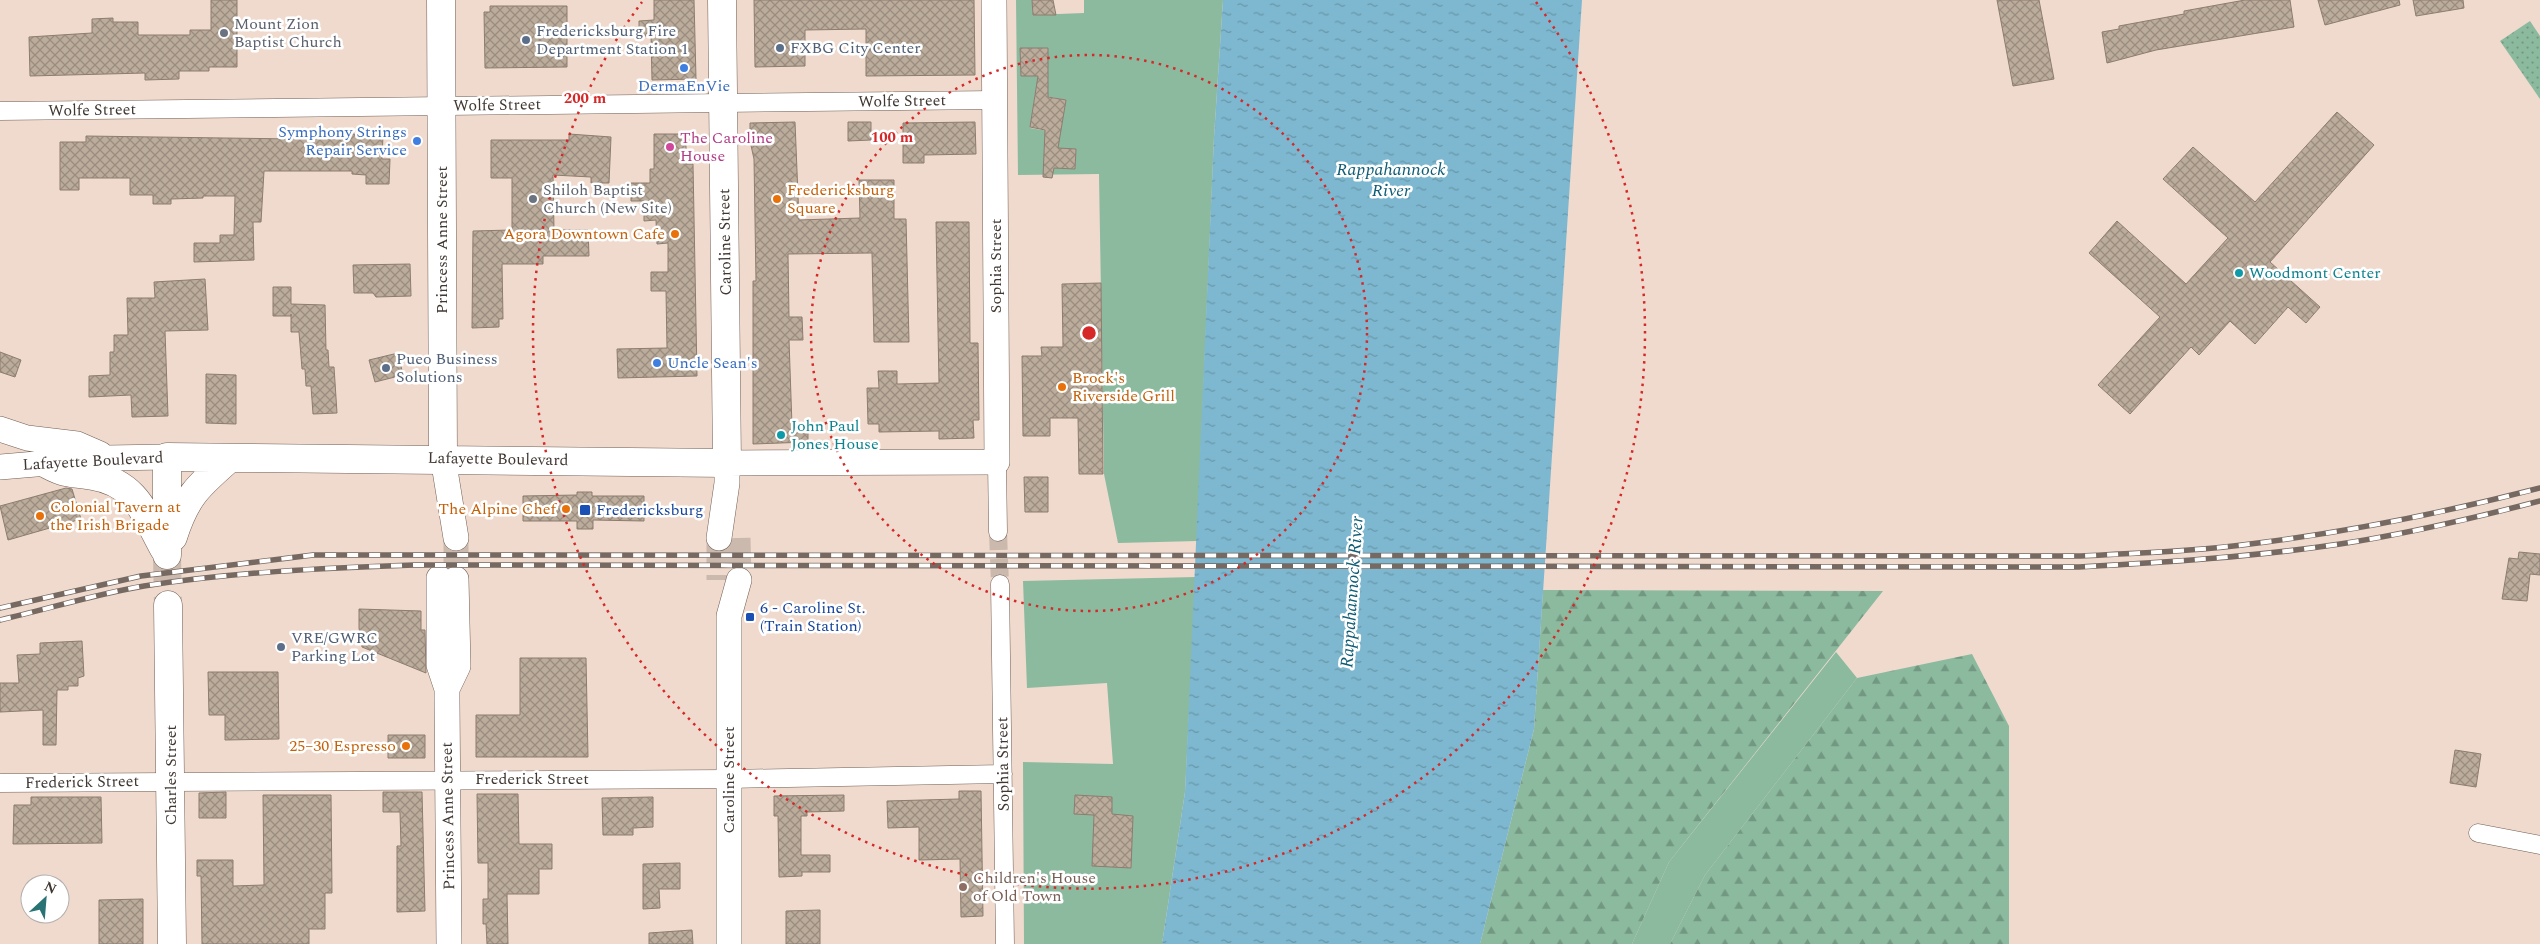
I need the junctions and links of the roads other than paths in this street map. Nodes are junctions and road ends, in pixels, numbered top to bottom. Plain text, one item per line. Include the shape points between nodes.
1 (441, 0) edge
2 (722, 0) edge
3 (994, 0) edge
4 (995, 100) junction
5 (723, 103) junction
6 (442, 106) junction
7 (0, 111) edge
8 (0, 429) edge
9 (167, 457) junction
10 (107, 458) junction
11 (230, 458) junction
12 (43, 462) junction
13 (997, 462) junction
14 (0, 467) edge
15 (444, 469) junction
16 (727, 473) junction
17 (998, 532) tunnel mouth
18 (448, 538) tunnel mouth
19 (728, 538) tunnel mouth
20 (167, 555) junction
21 (448, 578) tunnel mouth
22 (729, 580) tunnel mouth
23 (1000, 584) tunnel mouth
24 (168, 605) tunnel mouth
25 (1004, 774) junction
26 (449, 779) junction
27 (728, 779) junction
28 (171, 781) junction
29 (0, 783) edge
30 (2478, 833) dead end
31 (2540, 845) edge
32 (172, 944) edge
33 (449, 944) edge
34 (729, 944) edge
35 (1004, 944) edge

1 - 6 main road, Princess Anne Street
2 - 5 main road, Caroline Street
3 - 4 main road, Sophia Street
4 - 5 street, Wolfe Street
4 - 13 main road, Sophia Street
5 - 6 street, Wolfe Street
5 - 16 main road, Caroline Street
6 - 7 street, Wolfe Street
6 - 15 main road, Princess Anne Street
8 - 10 main road via 28,438 78,444
9 - 10 main road, Lafayette Boulevard
9 - 11 main road, Lafayette Boulevard
9 - 20 main road
10 - 12 main road, Lafayette Boulevard
11 - 15 main road, Lafayette Boulevard
11 - 20 main road via 196,488 181,510
12 - 14 main road, Lafayette Boulevard
12 - 20 main road via 61,473 107,478 127,490 145,509
13 - 16 main road, Lafayette Boulevard
13 - 17 street, Sophia Street
15 - 16 main road, Lafayette Boulevard
15 - 18 main road, Princess Anne Street
16 - 19 main road, Caroline Street
21 - 26 main road, Princess Anne Street via 458,666 447,689
22 - 27 main road, Caroline Street
23 - 25 street, Sophia Street
24 - 28 main road, Charles Street
25 - 27 street, Frederick Street
25 - 35 street, Sophia Street
26 - 27 street, Frederick Street
26 - 28 street, Frederick Street
26 - 33 main road, Princess Anne Street
27 - 34 main road, Caroline Street
28 - 29 street, Frederick Street
28 - 32 main road, Charles Street
30 - 31 street

